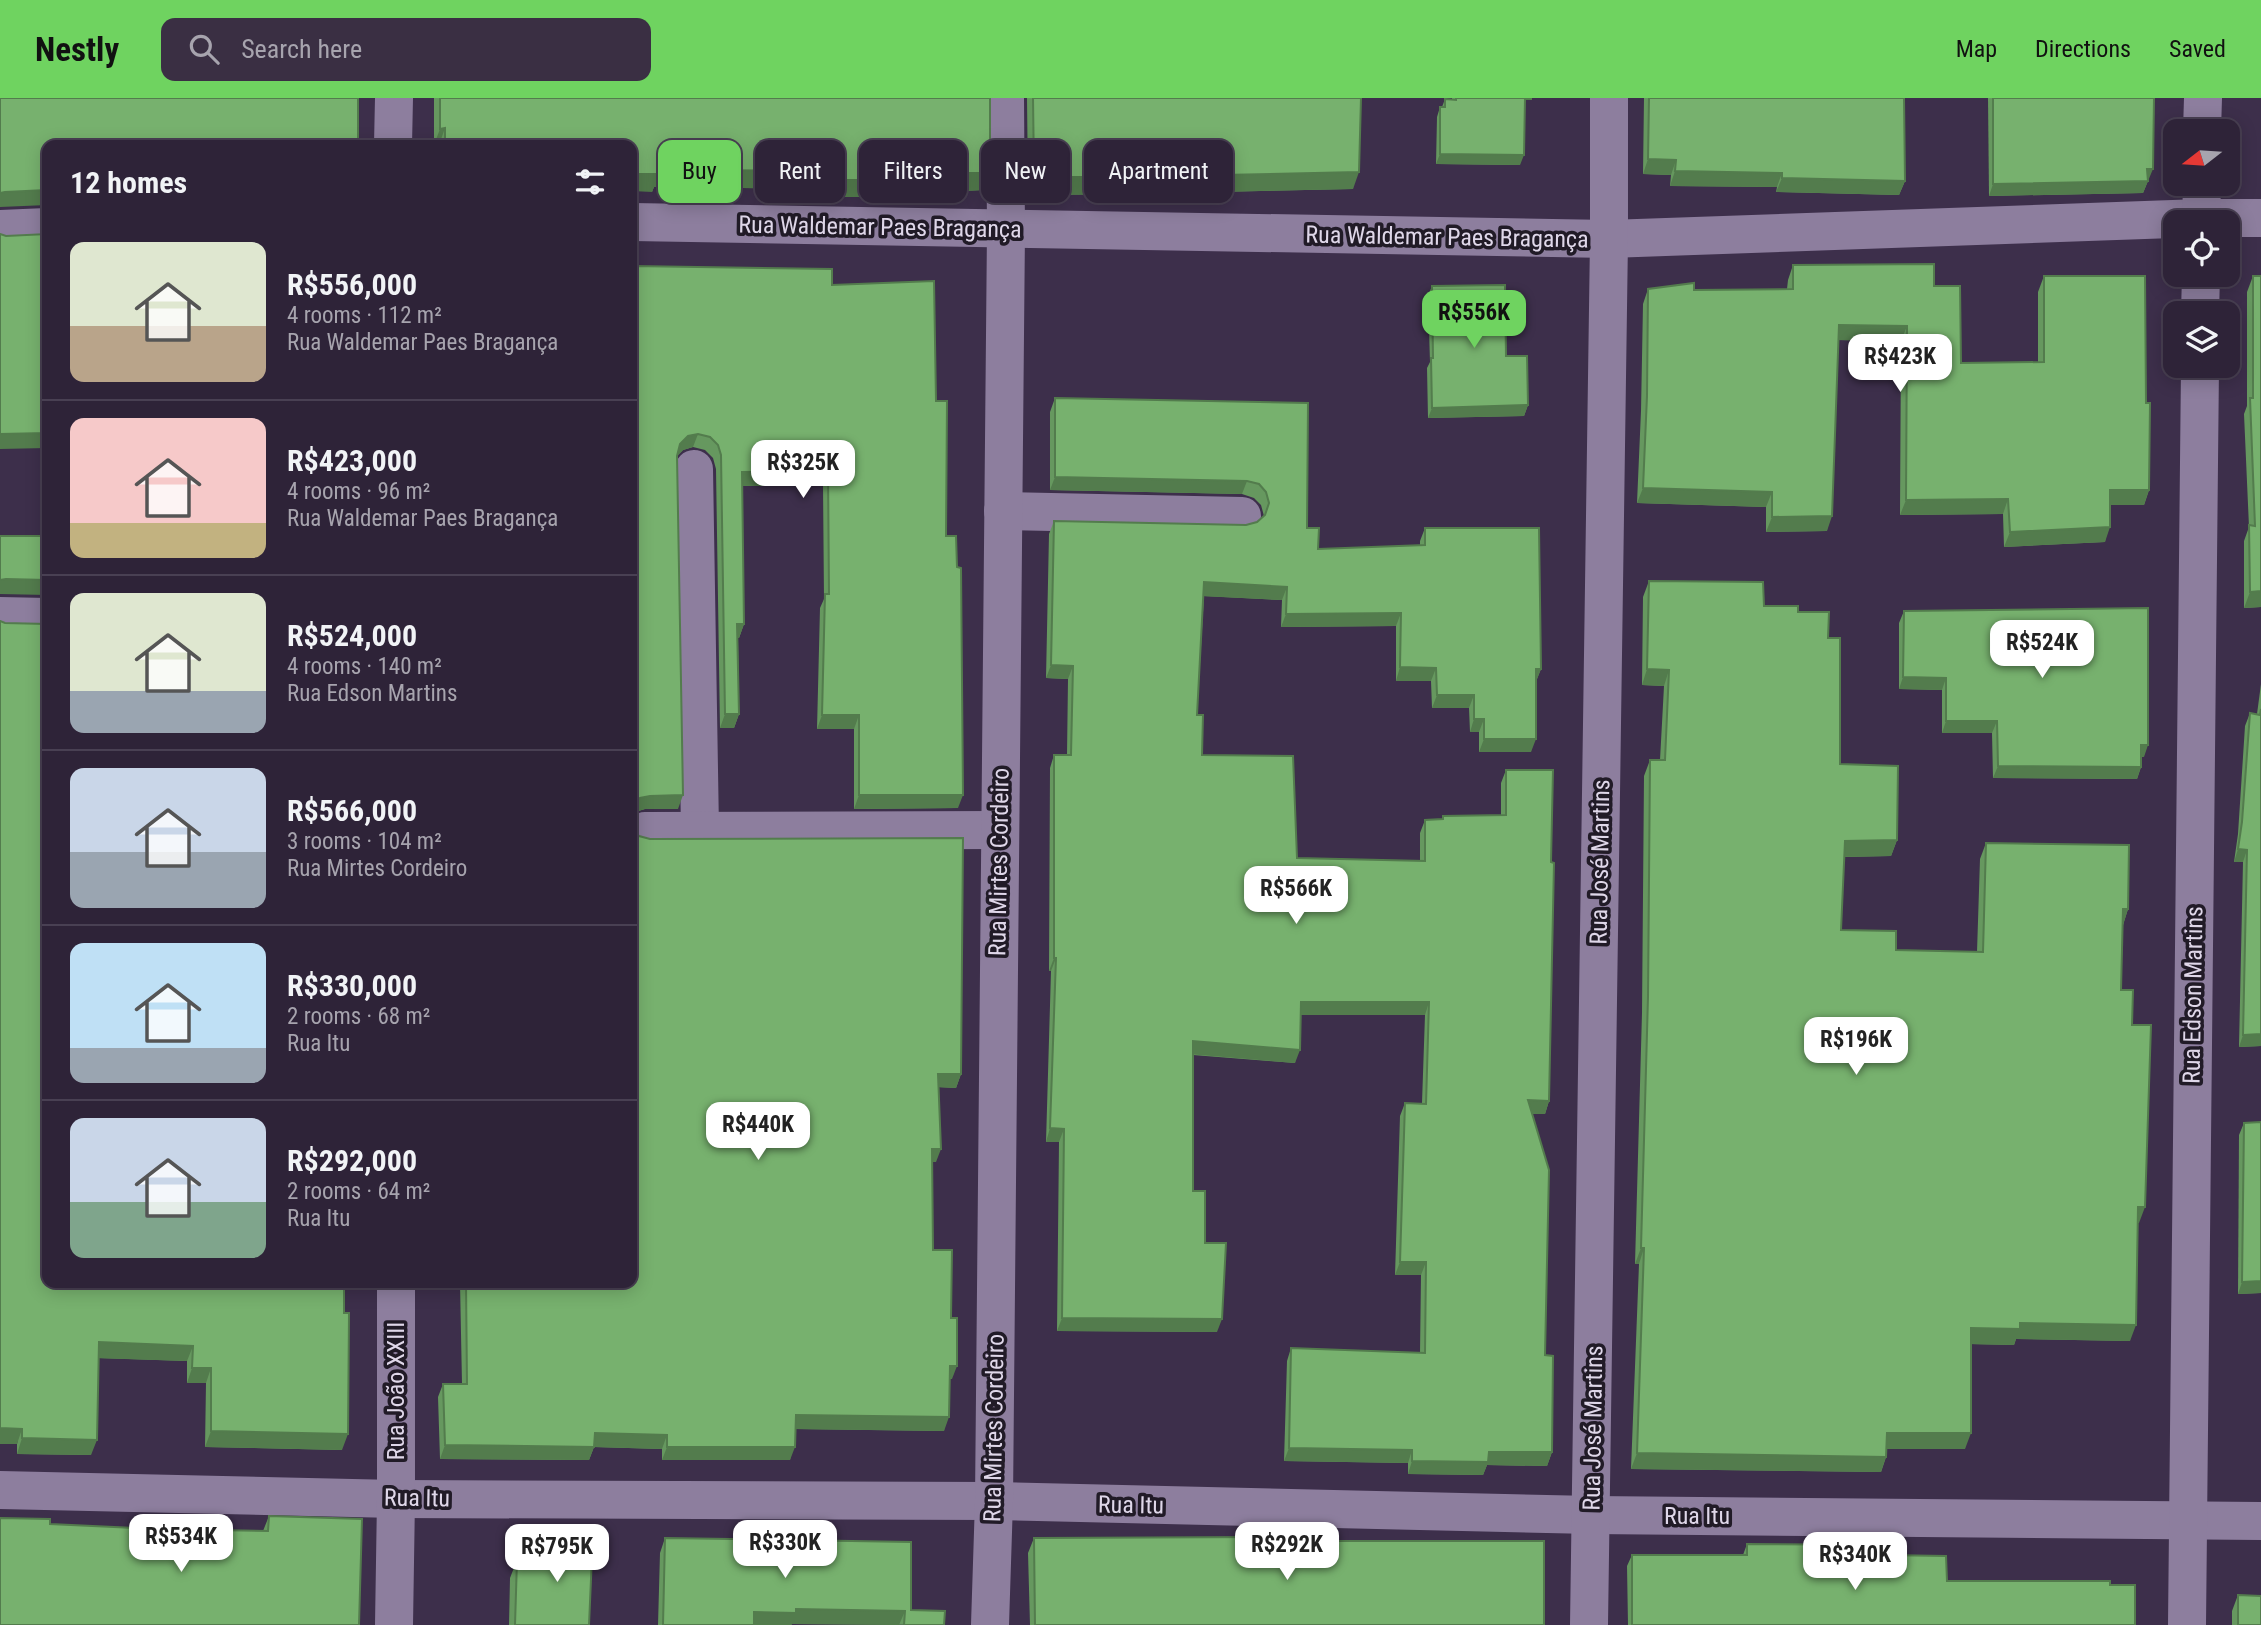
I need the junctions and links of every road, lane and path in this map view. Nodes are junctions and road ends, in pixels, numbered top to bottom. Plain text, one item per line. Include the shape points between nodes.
1 (394, 98) edge
2 (1005, 98) edge
3 (1609, 98) edge
4 (2203, 98) edge
5 (2203, 119) edge
6 (393, 140) edge
7 (2202, 208) edge
8 (2261, 218) edge
9 (637, 222) edge
10 (42, 228) edge
11 (0, 229) edge
12 (1006, 229) junction
13 (1609, 239) junction
14 (2200, 378) edge
15 (694, 469) dead end
16 (1003, 511) junction
17 (1242, 516) dead end
18 (0, 616) edge
19 (42, 617) edge
20 (700, 830) junction
21 (1000, 830) junction
22 (645, 831) dead end
23 (396, 1288) edge
24 (0, 1490) edge
25 (396, 1499) junction
26 (993, 1501) junction
27 (1591, 1515) junction
28 (2188, 1520) junction
29 (2261, 1521) edge
30 (394, 1625) edge
31 (990, 1625) edge
32 (1589, 1625) edge
33 (2187, 1625) edge

1 - 6 street
2 - 12 street, Rua Mirtes Cordeiro
3 - 13 street, Rua José Martins
4 - 5 street
7 - 8 street, Rua Waldemar Paes Bragança
7 - 13 street, Rua Waldemar Paes Bragança
9 - 12 street, Rua Waldemar Paes Bragança
10 - 11 street
12 - 13 street, Rua Waldemar Paes Bragança
12 - 16 street, Rua Mirtes Cordeiro
13 - 27 street, Rua José Martins
14 - 28 street, Rua Edson Martins
15 - 20 street
16 - 17 street
16 - 21 street, Rua Mirtes Cordeiro
18 - 19 street
20 - 21 street
20 - 22 street
21 - 26 street, Rua Mirtes Cordeiro
23 - 25 street, Rua João XXIII
24 - 25 street, Rua Itu
25 - 26 street, Rua Itu
25 - 30 street, Rua João XXIII
26 - 27 street, Rua Itu
26 - 31 street, Rua Mirtes Cordeiro
27 - 28 street, Rua Itu
27 - 32 street, Rua José Martins
28 - 29 street, Rua Itu
28 - 33 street, Rua Edson Martins

